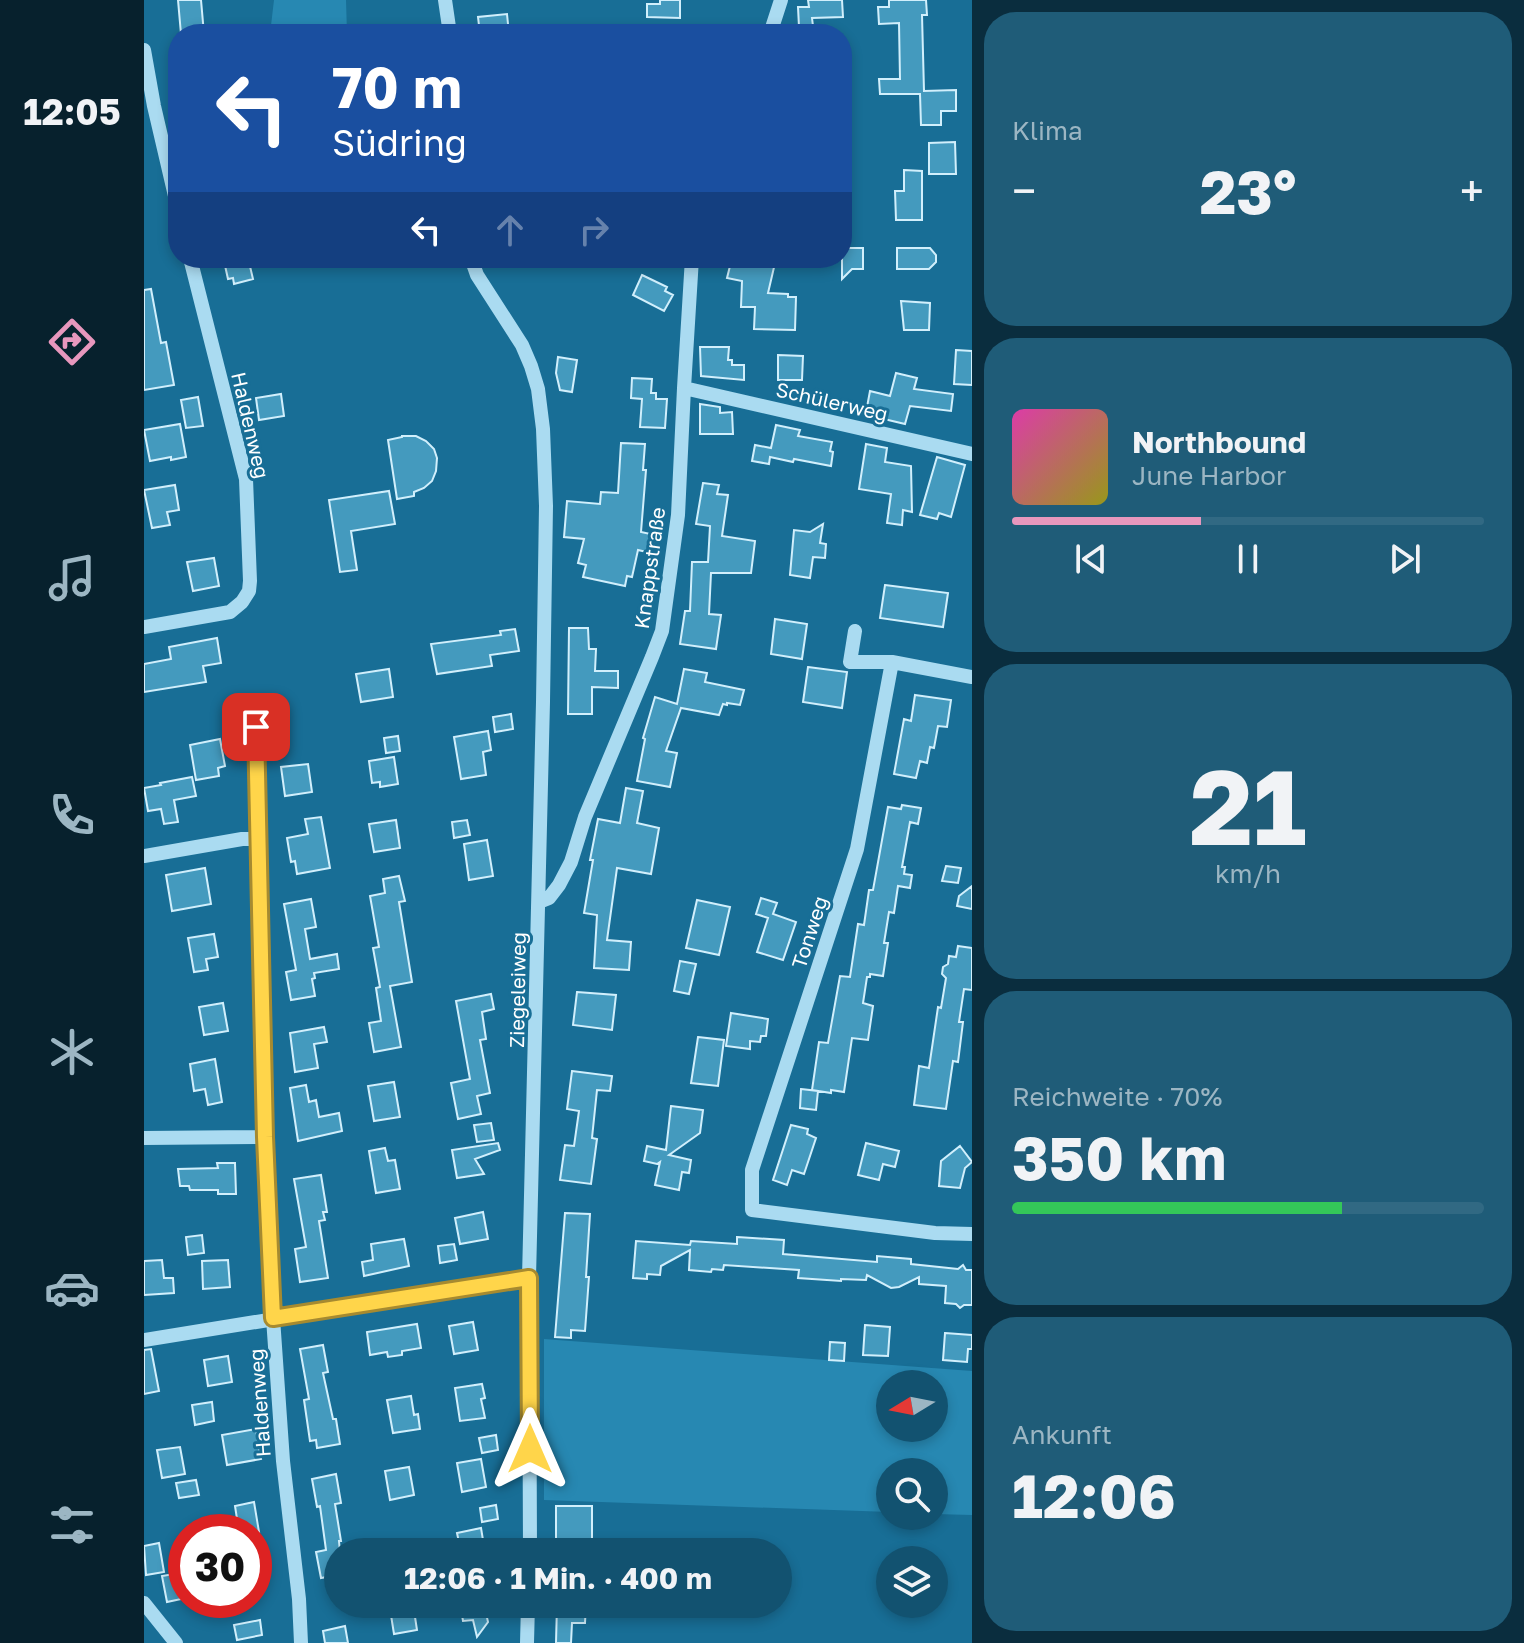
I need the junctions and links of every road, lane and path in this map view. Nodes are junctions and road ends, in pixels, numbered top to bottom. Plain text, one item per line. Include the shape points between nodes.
1 (445, 0) edge
2 (781, 0) edge
3 (449, 24) edge
4 (773, 24) edge
5 (144, 50) edge
6 (168, 166) edge
7 (193, 268) edge
8 (475, 268) edge
9 (691, 268) edge
10 (684, 388) junction
11 (972, 454) edge
12 (144, 627) edge
13 (855, 631) dead end
14 (892, 662) junction
15 (972, 677) edge
16 (256, 727) dead end
17 (258, 839) junction
18 (144, 856) edge
19 (539, 902) junction
20 (265, 1137) junction
21 (144, 1138) edge
22 (972, 1234) edge
23 (529, 1278) junction
24 (273, 1318) junction
25 (144, 1340) edge
26 (530, 1538) edge
27 (144, 1603) edge
28 (528, 1618) edge
29 (176, 1643) edge
30 (301, 1643) edge
31 (527, 1643) edge

1 - 3 street
2 - 4 street
5 - 6 street
7 - 12 street, Haldenweg via 246,479 249,591 230,612
8 - 19 street, Ziegeleiweg via 531,366 543,429
9 - 10 street, Knappstraße
10 - 11 street, Schülerweg
10 - 19 street, Knappstraße via 678,515 662,631 571,862 549,898
13 - 14 street via 850,662
14 - 15 street
14 - 22 street, Tonweg via 857,849 752,1170 752,1210
16 - 17 street, Haldenweg
17 - 18 street
17 - 20 street, Haldenweg
19 - 23 street, Ziegeleiweg
20 - 21 street
20 - 24 street, Haldenweg
23 - 24 street
23 - 26 street, Ziegeleiweg
24 - 25 street
24 - 30 street, Haldenweg
27 - 29 street
28 - 31 street

